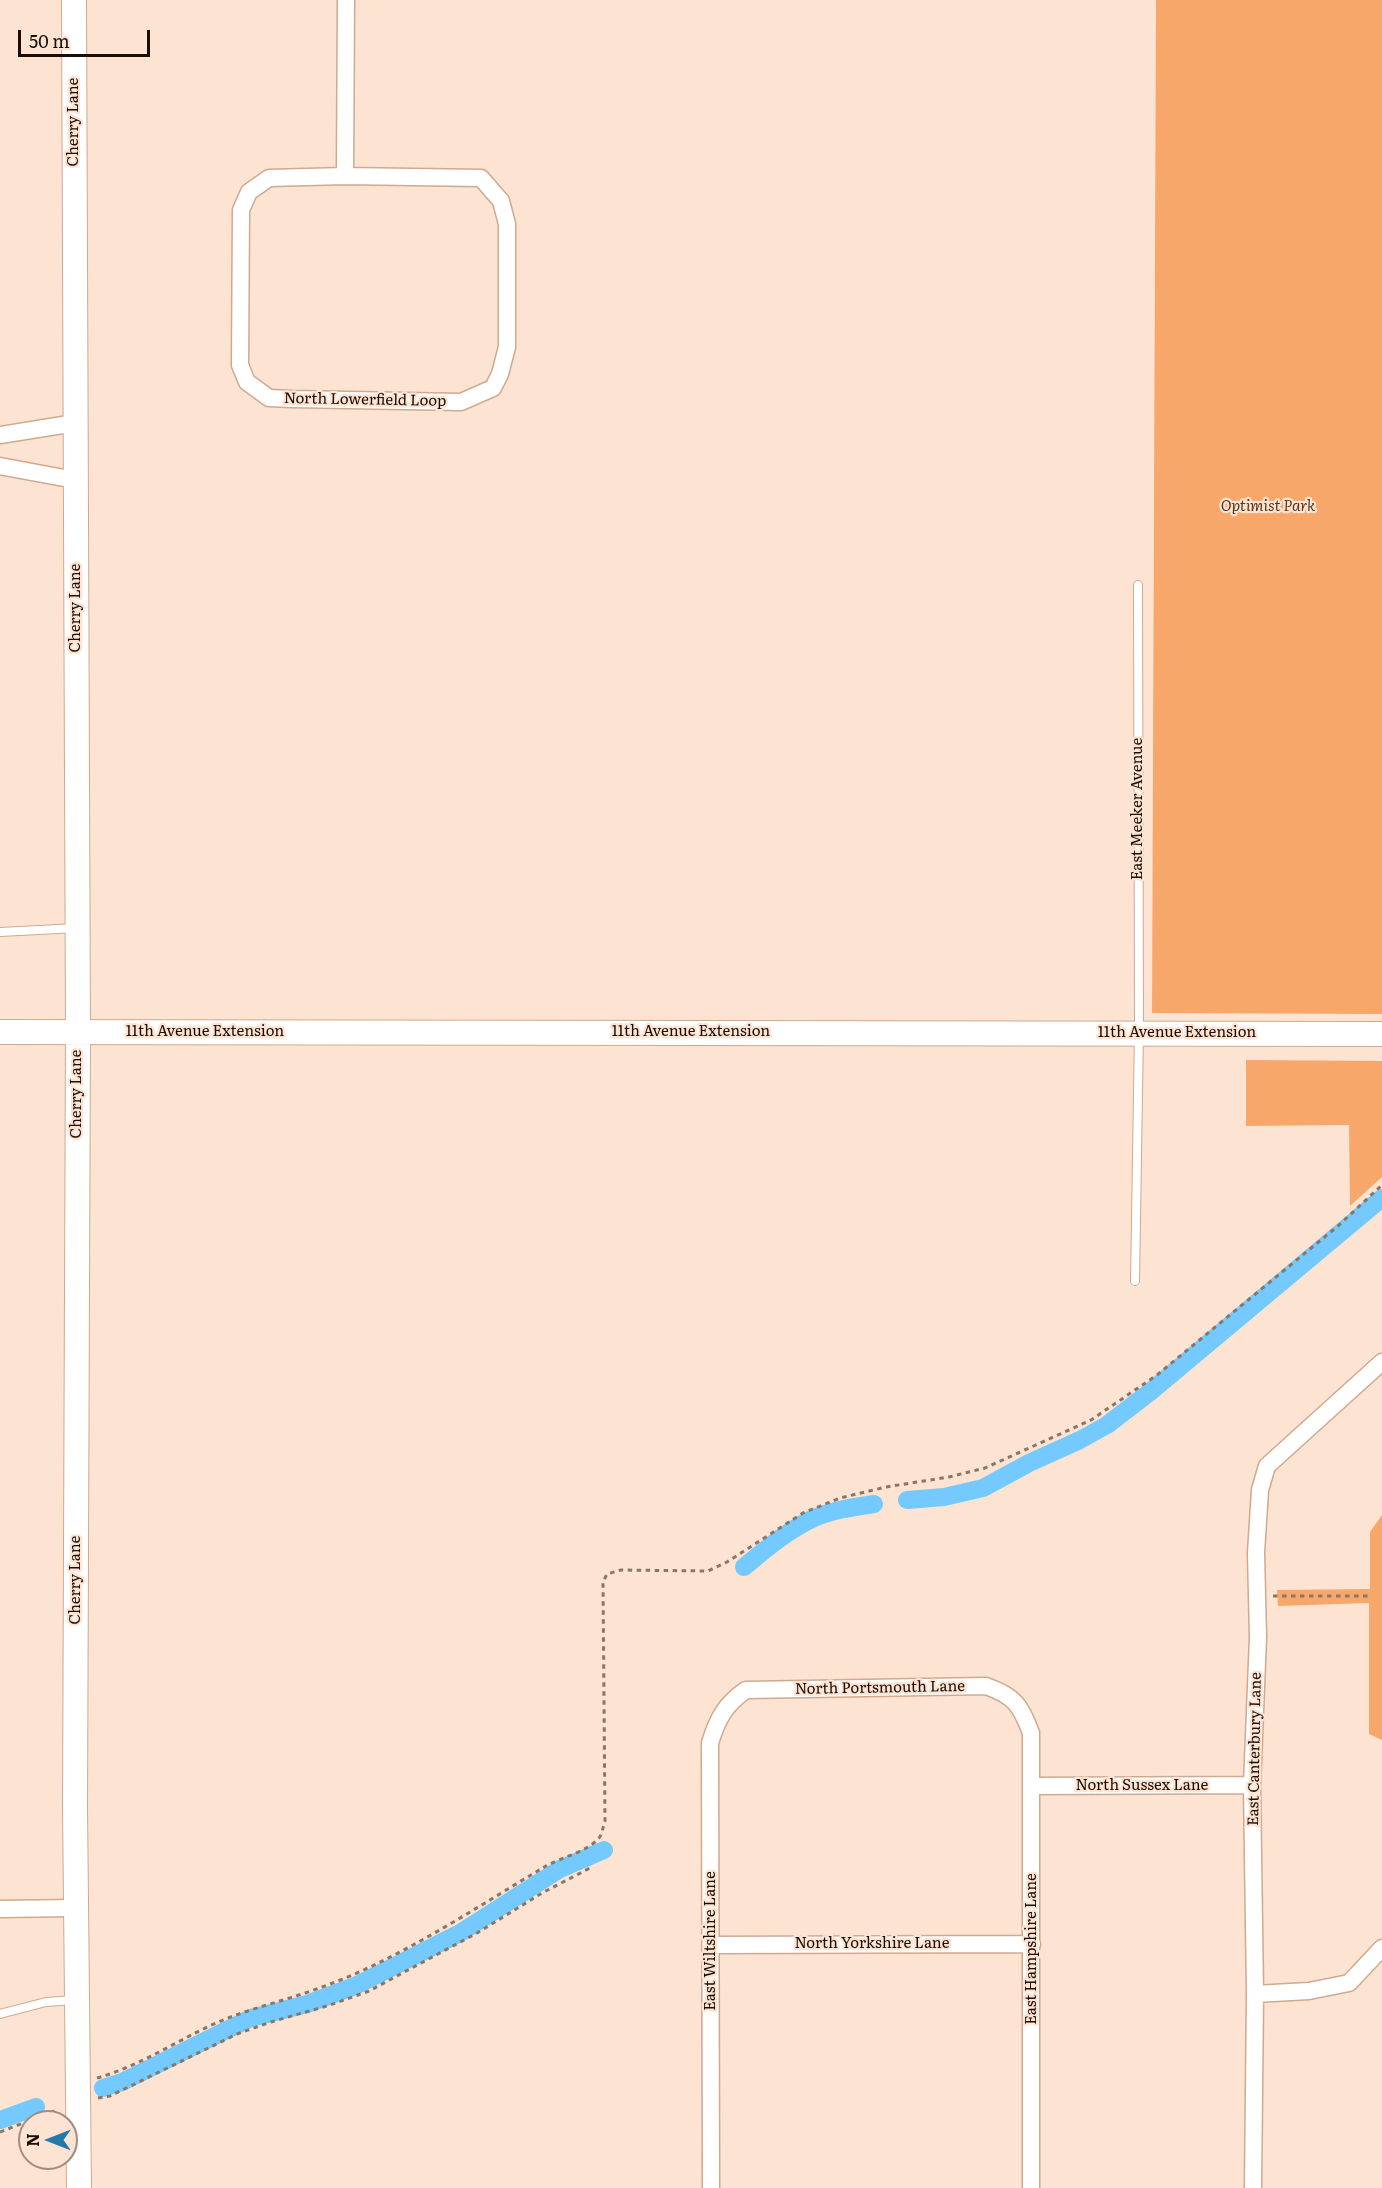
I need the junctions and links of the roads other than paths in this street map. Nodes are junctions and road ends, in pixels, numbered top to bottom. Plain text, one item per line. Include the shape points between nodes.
1 (74, 0) edge
2 (346, 0) edge
3 (345, 176) junction
4 (75, 423) junction
5 (0, 435) edge
6 (0, 466) edge
7 (75, 480) junction
8 (1138, 585) dead end
9 (77, 928) junction
10 (0, 932) edge
11 (0, 1032) edge
12 (78, 1032) junction
13 (1139, 1032) junction
14 (1382, 1034) edge
15 (1135, 1281) dead end
16 (1382, 1362) edge
17 (731, 1700) joint
18 (1023, 1711) joint
19 (1252, 1785) junction
20 (1031, 1786) junction
21 (76, 1908) junction
22 (0, 1909) edge
23 (1032, 1944) junction
24 (711, 1945) junction
25 (1382, 1948) edge
26 (1255, 1994) junction
27 (77, 2000) junction
28 (0, 2014) edge
29 (79, 2188) edge
30 (711, 2188) edge
31 (1031, 2188) edge
32 (1253, 2188) edge

1 - 4 main road, Cherry Lane
2 - 3 street
3 - 3 street, North Lowerfield Loop via 268,178 249,192 241,210 239,340 240,365 247,382 269,398 292,399 461,402 493,388 507,347 507,224 501,201 481,178
4 - 5 street
4 - 7 main road, Cherry Lane
6 - 7 street
7 - 9 main road, Cherry Lane
8 - 13 lane, East Meeker Avenue
9 - 10 lane
9 - 12 main road, Cherry Lane
11 - 12 main road, 11th Avenue Extension
12 - 13 main road, 11th Avenue Extension
12 - 21 main road, Cherry Lane
13 - 14 main road, 11th Avenue Extension
13 - 15 lane, East Meeker Avenue
16 - 19 street, East Canterbury Lane via 1267,1466 1260,1490 1256,1553 1258,1637
17 - 18 street, North Portsmouth Lane via 746,1690 986,1686 1000,1691
17 - 24 street, East Wiltshire Lane via 717,1720 710,1743
18 - 20 street, East Hampshire Lane via 1031,1733
19 - 20 street, North Sussex Lane
19 - 26 street, East Canterbury Lane
20 - 23 street, East Hampshire Lane
21 - 22 street
21 - 27 main road, Cherry Lane
23 - 24 street, North Yorkshire Lane
23 - 31 street, East Hampshire Lane
24 - 30 street, East Wiltshire Lane
25 - 26 street via 1349,1983 1309,1991
26 - 32 street, East Canterbury Lane
27 - 28 lane via 46,2002
27 - 29 main road, Cherry Lane

